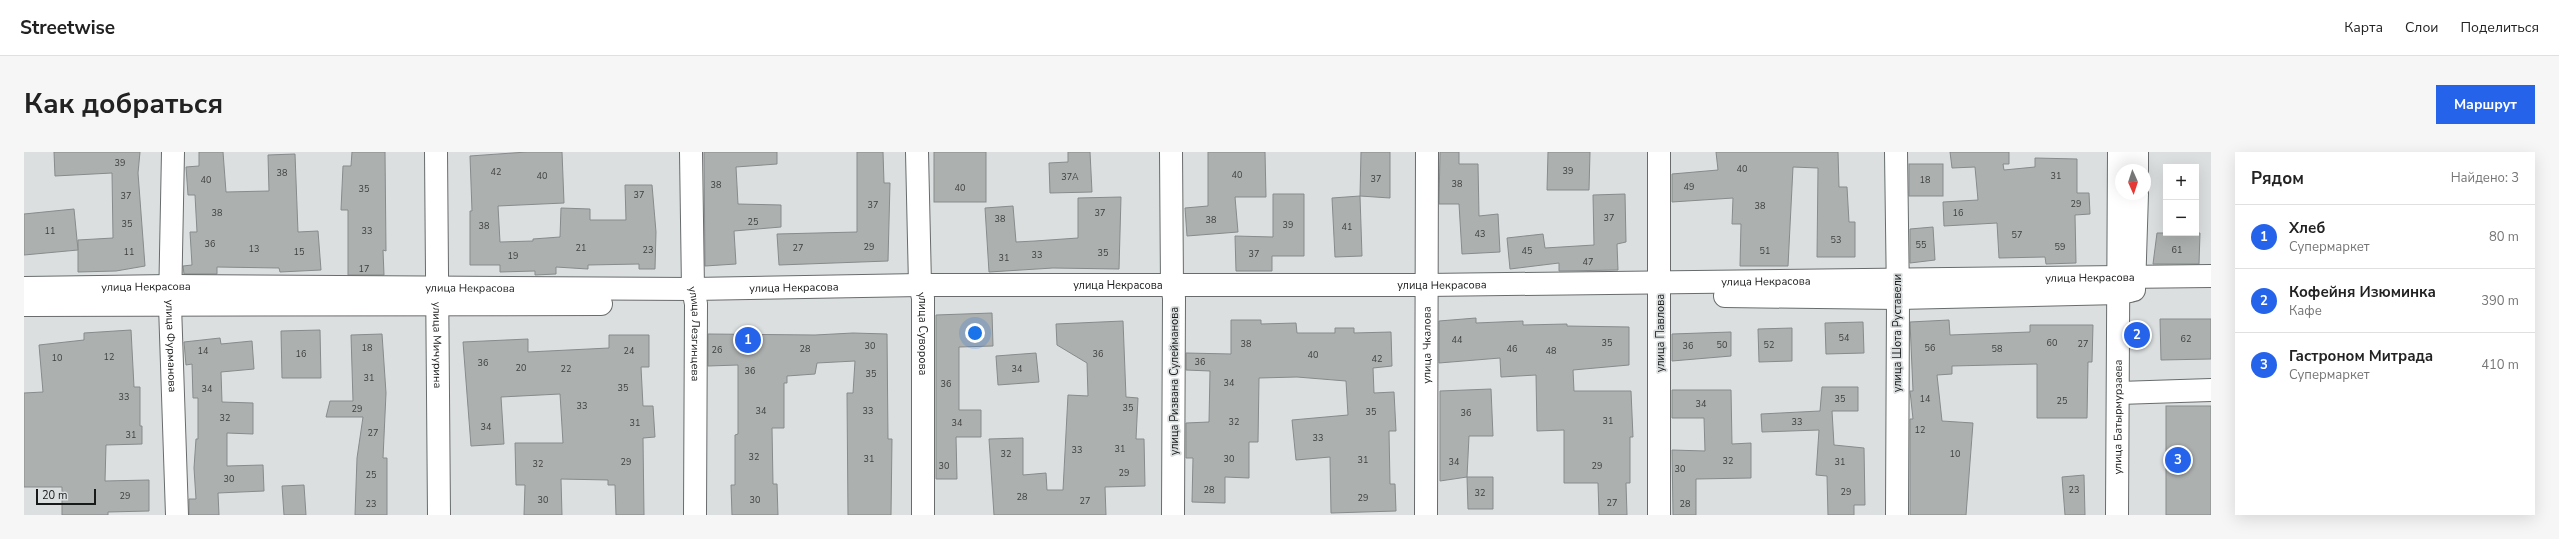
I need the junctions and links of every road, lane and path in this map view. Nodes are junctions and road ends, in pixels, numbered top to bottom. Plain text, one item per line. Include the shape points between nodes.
1 (173, 152) edge
2 (436, 152) edge
3 (691, 152) edge
4 (917, 152) edge
5 (1171, 152) edge
6 (1427, 152) edge
7 (1659, 152) edge
8 (1896, 152) edge
9 (2119, 152) edge
10 (2137, 152) edge
11 (2137, 164) edge
12 (2136, 200) edge
13 (2211, 276) edge
14 (2127, 284) junction
15 (24, 288) edge
16 (1660, 288) junction
17 (1898, 289) junction
18 (2211, 290) edge
19 (921, 292) junction
20 (1173, 292) junction
21 (1427, 292) junction
22 (171, 295) junction
23 (437, 295) junction
24 (694, 297) junction
25 (24, 304) edge
26 (2211, 390) edge
27 (2125, 392) junction
28 (177, 515) edge
29 (439, 515) edge
30 (694, 515) edge
31 (923, 515) edge
32 (1173, 515) edge
33 (1426, 515) edge
34 (1659, 515) edge
35 (1897, 515) edge
36 (2117, 515) edge
37 (2131, 515) edge

1 - 22 street, улица Фурманова
2 - 23 street, улица Мичурина
3 - 24 street, улица Лезгинцева
4 - 19 street, улица Суворова
5 - 20 street, улица Ризвана Сулейманова
6 - 21 street, улица Чкалова
7 - 16 street, улица Павлова
8 - 17 street, улица Шота Руставели
9 - 14 street, улица Батырмурзаева
10 - 11 street
12 - 14 street, улица Батырмурзаева
13 - 14 street, улица Некрасова
14 - 17 street, улица Некрасова
14 - 18 street, улица Некрасова
14 - 27 street, улица Батырмурзаева
15 - 22 street, улица Некрасова
16 - 17 street, улица Некрасова
16 - 21 street, улица Некрасова
16 - 34 street, улица Павлова
17 - 35 street, улица Шота Руставели
19 - 20 street, улица Некрасова
19 - 24 street, улица Некрасова
19 - 31 street, улица Суворова
20 - 21 street, улица Некрасова
20 - 32 street, улица Ризвана Сулейманова
21 - 33 street, улица Чкалова
22 - 23 street, улица Некрасова
22 - 25 street, улица Некрасова
22 - 28 street, улица Фурманова
23 - 24 street, улица Некрасова
23 - 29 street, улица Мичурина
24 - 30 street, улица Лезгинцева
26 - 27 street
27 - 36 street, улица Батырмурзаева
27 - 37 street, улица Батырмурзаева

